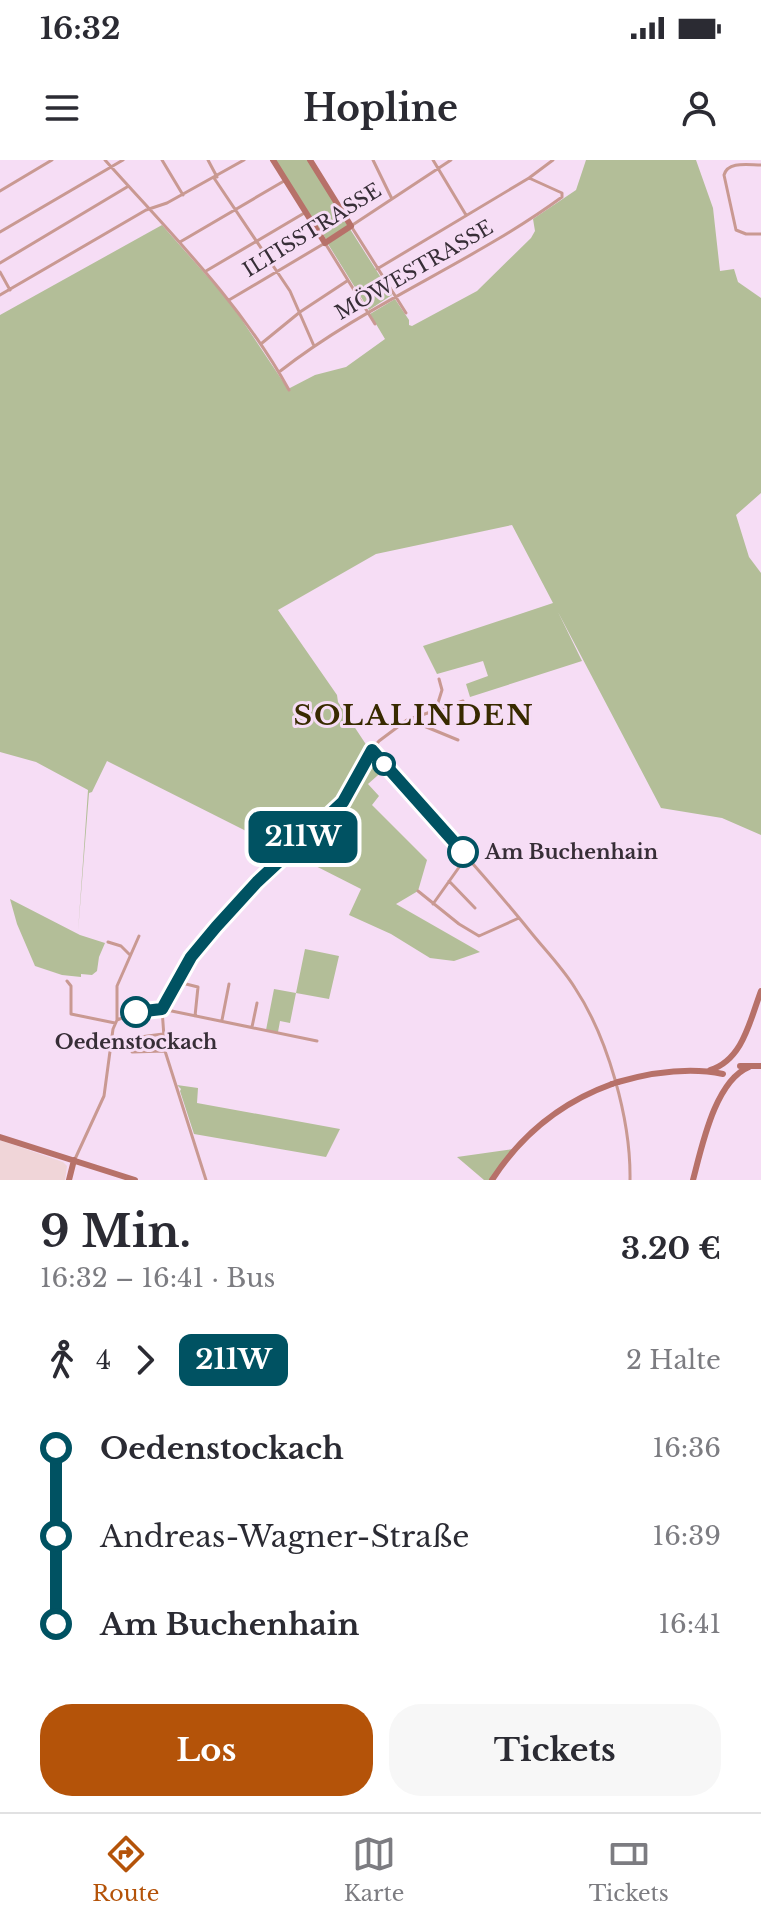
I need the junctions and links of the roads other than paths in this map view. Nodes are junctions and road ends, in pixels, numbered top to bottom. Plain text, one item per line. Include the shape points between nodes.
1 (52, 160) edge
2 (105, 160) edge
3 (123, 160) edge
4 (162, 160) edge
5 (208, 160) edge
6 (244, 160) edge
7 (273, 160) edge
8 (373, 160) edge
9 (433, 160) edge
10 (451, 160) edge
11 (553, 160) edge
12 (313, 161) edge
13 (761, 165) edge
14 (111, 167) junction
15 (438, 169) junction
16 (216, 177) junction
17 (529, 178) junction
18 (285, 180) junction
19 (129, 187) junction
20 (0, 191) edge
21 (183, 195) junction
22 (392, 199) junction
23 (149, 210) junction
24 (234, 211) junction
25 (307, 212) junction
26 (467, 215) junction
27 (351, 226) junction
28 (0, 232) edge
29 (761, 234) edge
30 (180, 242) junction
31 (257, 242) junction
32 (325, 243) junction
33 (0, 263) edge
34 (377, 269) junction
35 (206, 271) junction
36 (278, 271) junction
37 (0, 272) edge
38 (347, 281) junction
39 (10, 290) junction
40 (0, 295) edge
41 (395, 297) junction
42 (229, 300) junction
43 (300, 312) junction
44 (368, 313) junction
45 (406, 313) dead end
46 (375, 324) dead end
47 (262, 343) junction
48 (314, 346) junction
49 (279, 372) junction
50 (289, 390) dead end
51 (439, 679) dead end
52 (463, 701) dead end
53 (436, 709) junction
54 (416, 717) junction
55 (458, 740) dead end
56 (372, 750) junction
57 (467, 856) junction
58 (449, 881) junction
59 (418, 891) dead end
60 (433, 904) junction
61 (475, 908) dead end
62 (519, 918) junction
63 (139, 936) dead end
64 (108, 942) dead end
65 (129, 954) junction
66 (67, 981) dead end
67 (178, 982) junction
68 (229, 984) dead end
69 (761, 991) edge
70 (257, 1003) dead end
71 (162, 1009) junction
72 (195, 1016) junction
73 (116, 1021) junction
74 (222, 1021) junction
75 (252, 1027) junction
76 (163, 1034) junction
77 (125, 1039) dead end
78 (317, 1041) dead end
79 (165, 1051) junction
80 (132, 1052) dead end
81 (737, 1065) junction
82 (761, 1066) edge
83 (725, 1074) junction
84 (0, 1137) edge
85 (74, 1160) junction
86 (69, 1180) edge
87 (135, 1180) edge
88 (206, 1180) edge
89 (492, 1180) edge
90 (630, 1180) edge
91 (693, 1180) edge

1 - 20 street
2 - 14 street
3 - 14 street
4 - 21 street
5 - 16 street
6 - 16 street
7 - 18 main road
8 - 22 street
9 - 15 street
10 - 15 street, ILTISSTRASSE
11 - 17 street
12 - 27 main road
13 - 29 street via 731,166 724,175 736,230
14 - 19 street
14 - 28 street
15 - 22 street, ILTISSTRASSE
15 - 26 street
16 - 21 street
16 - 24 street
17 - 26 street
17 - 41 street, MÖWESTRASSE via 563,195
18 - 24 street
18 - 25 main road
19 - 23 street
19 - 33 street
21 - 23 street
22 - 27 street, ILTISSTRASSE
23 - 30 street
23 - 39 street
24 - 30 street
24 - 31 street
25 - 31 street
25 - 32 main road
26 - 34 street
27 - 32 main road, ILTISSTRASSE
27 - 34 street
30 - 35 street
31 - 35 street
31 - 36 street
32 - 36 street, ILTISSTRASSE
32 - 38 street
34 - 41 street
35 - 42 street
36 - 42 street, ILTISSTRASSE
36 - 43 street
37 - 39 street
38 - 43 street
38 - 44 street
39 - 40 street
41 - 44 street, MÖWESTRASSE
41 - 45 street
42 - 47 street
43 - 47 street
43 - 48 street
44 - 46 street
44 - 48 street, MÖWESTRASSE
47 - 49 street
48 - 49 street, MÖWESTRASSE
49 - 50 street
51 - 53 street via 442,690
52 - 53 street
53 - 54 street
54 - 55 street via 424,726
54 - 56 street via 394,728
56 - 57 street
56 - 67 street via 340,805 250,889
57 - 58 street
57 - 62 street
58 - 60 street
58 - 61 street
59 - 60 street
60 - 62 street via 479,936
62 - 90 street via 575,988 603,1041 627,1136
63 - 65 street
64 - 65 street
65 - 73 street via 117,986
66 - 73 street via 71,1014
67 - 71 street
67 - 72 street via 198,987
68 - 74 street
69 - 81 main road
70 - 75 street
71 - 72 street
71 - 73 street
71 - 76 street
72 - 74 street
73 - 85 street via 104,1096
74 - 75 street
75 - 78 street
76 - 77 street
76 - 79 street
79 - 80 street
79 - 88 street
81 - 82 main road
81 - 83 main road
81 - 83 main road
83 - 89 main road via 658,1074 615,1083 578,1099 544,1121
83 - 91 main road
84 - 85 main road
85 - 86 main road
85 - 87 main road

